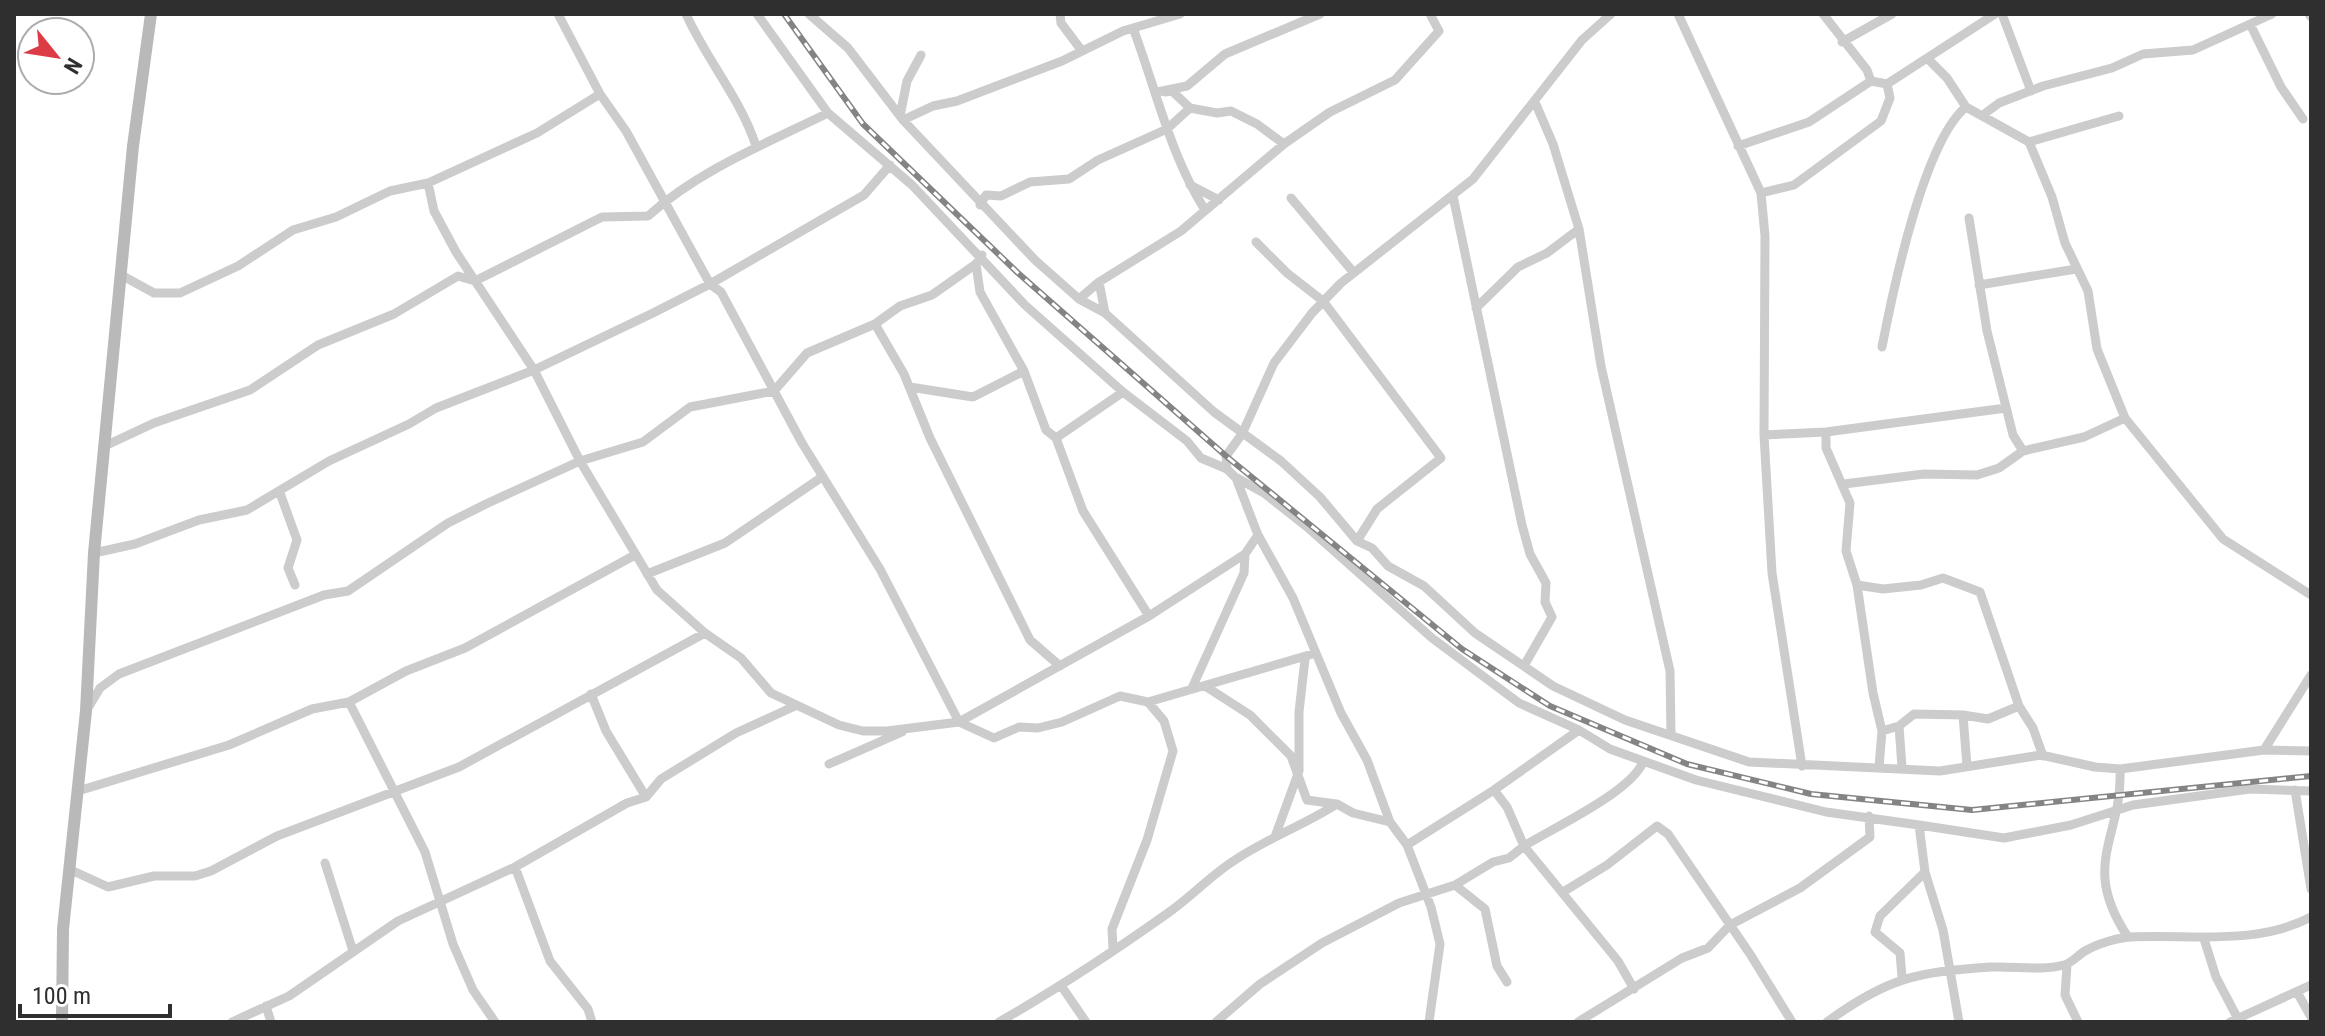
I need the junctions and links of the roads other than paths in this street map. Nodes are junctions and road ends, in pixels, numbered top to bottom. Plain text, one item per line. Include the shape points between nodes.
1 (151, 14) edge
2 (558, 14) edge
3 (686, 14) edge
4 (757, 14) edge
5 (809, 14) edge
6 (1060, 14) edge
7 (1180, 14) edge
8 (1320, 14) edge
9 (1430, 14) edge
10 (1611, 14) edge
11 (1678, 14) edge
12 (1823, 14) edge
13 (1892, 14) edge
14 (1995, 14) edge
15 (2002, 14) edge
16 (2272, 14) edge
17 (2251, 26) junction
18 (1133, 28) junction
19 (1842, 42) junction
20 (1082, 51) junction
21 (921, 55) dead end
22 (1928, 59) junction
23 (1871, 81) junction
24 (1887, 84) junction
25 (2031, 91) junction
26 (1157, 92) junction
27 (600, 94) junction
28 (1535, 102) junction
29 (1966, 107) junction
30 (1190, 108) junction
31 (828, 113) junction
32 (1983, 115) junction
33 (2119, 116) dead end
34 (902, 118) junction
35 (2303, 119) dead end
36 (1167, 130) junction
37 (2029, 142) junction
38 (1284, 144) junction
39 (756, 146) junction
40 (1738, 146) junction
41 (890, 165) junction
42 (428, 183) junction
43 (1188, 184) junction
44 (1761, 193) junction
45 (1453, 196) junction
46 (1291, 198) dead end
47 (1219, 200) junction
48 (664, 201) junction
49 (980, 205) junction
50 (1205, 210) junction
51 (1969, 218) dead end
52 (1579, 229) junction
53 (1256, 242) dead end
54 (979, 260) junction
55 (2076, 269) junction
56 (1354, 273) junction
57 (123, 276) junction
58 (475, 281) junction
59 (1099, 282) junction
60 (710, 284) junction
61 (1979, 285) junction
62 (1079, 299) junction
63 (1323, 301) junction
64 (1476, 308) junction
65 (1105, 313) junction
66 (875, 324) junction
67 (1882, 347) dead end
68 (534, 370) junction
69 (1024, 371) junction
70 (910, 387) junction
71 (774, 391) junction
72 (1123, 392) junction
73 (2006, 408) junction
74 (2125, 418) junction
75 (1826, 432) junction
76 (1242, 434) junction
77 (1764, 435) junction
78 (1056, 438) junction
79 (107, 445) junction
80 (2023, 451) junction
81 (580, 461) junction
82 (1227, 469) junction
83 (822, 477) junction
84 (1236, 478) junction
85 (1844, 484) junction
86 (280, 493) junction
87 (1258, 535) junction
88 (1357, 541) junction
89 (94, 553) junction
90 (1245, 554) junction
91 (635, 555) junction
92 (647, 574) junction
93 (295, 585) dead end
94 (1857, 585) junction
95 (2311, 595) edge
96 (1149, 616) junction
97 (705, 633) junction
98 (1316, 653) junction
99 (1305, 659) junction
100 (1525, 664) junction
101 (1060, 666) junction
102 (2311, 675) edge
103 (1205, 686) junction
104 (1192, 688) junction
105 (591, 694) junction
106 (349, 702) junction
107 (1148, 702) junction
108 (795, 706) junction
109 (2019, 706) junction
110 (86, 711) junction
111 (1963, 715) junction
112 (959, 722) junction
113 (1899, 726) junction
114 (908, 729) junction
115 (1579, 730) junction
116 (1882, 731) junction
117 (1671, 733) junction
118 (2264, 750) junction
119 (2311, 751) edge
120 (2043, 756) junction
121 (1643, 762) junction
122 (829, 764) dead end
123 (1802, 766) junction
124 (1967, 766) junction
125 (1879, 767) junction
126 (1902, 767) junction
127 (2120, 769) junction
128 (1299, 771) junction
129 (392, 790) junction
130 (1494, 790) junction
131 (2295, 790) junction
132 (78, 791) junction
133 (2311, 791) edge
134 (646, 797) junction
135 (1337, 804) junction
136 (2113, 814) junction
137 (1869, 816) junction
138 (1390, 822) junction
139 (1919, 825) junction
140 (1276, 834) junction
141 (1407, 845) junction
142 (1524, 846) junction
143 (325, 863) dead end
144 (515, 867) junction
145 (71, 870) junction
146 (1925, 872) junction
147 (1455, 885) junction
148 (2311, 889) edge
149 (1425, 892) junction
150 (1563, 892) junction
151 (442, 902) junction
152 (2311, 917) edge
153 (1730, 925) junction
154 (2128, 937) junction
155 (2204, 939) junction
156 (1113, 949) junction
157 (353, 951) junction
158 (2067, 965) junction
159 (1951, 972) junction
160 (1902, 977) junction
161 (1507, 982) dead end
162 (2311, 985) edge
163 (1062, 987) junction
164 (1634, 989) junction
165 (2297, 992) junction
166 (266, 1006) junction
167 (2311, 1017) edge
168 (2234, 1020) edge
169 (1221, 1021) edge
170 (62, 1022) edge
171 (232, 1022) edge
172 (271, 1022) edge
173 (495, 1022) edge
174 (592, 1022) edge
175 (999, 1022) edge
176 (1086, 1022) edge
177 (1429, 1022) edge
178 (1578, 1022) edge
179 (1792, 1022) edge
180 (1827, 1022) edge
181 (1959, 1022) edge
182 (2078, 1022) edge

1 - 57 street
2 - 27 street
3 - 39 street via 747,119
4 - 31 street
5 - 34 street via 848,48
6 - 20 street
7 - 18 street
8 - 26 street via 1225,54 1187,86
9 - 38 street via 1439,31 1395,80 1330,112
10 - 28 street via 1582,40
11 - 40 street
12 - 19 street
13 - 19 street
14 - 22 street
15 - 25 street
16 - 17 street
17 - 25 street via 2193,50 2143,54
17 - 35 street
18 - 20 street
18 - 26 street
19 - 23 street
20 - 34 street
21 - 34 street via 907,81
22 - 24 street
22 - 29 street
23 - 24 street
23 - 40 street via 1809,122
24 - 44 street via 1890,98 1881,121 1794,185
25 - 32 street
26 - 30 street via 1172,91
26 - 36 street
27 - 42 street via 537,133
27 - 48 street
28 - 45 street
28 - 52 street
29 - 32 street
29 - 67 street via 1952,118 1930,166
30 - 36 street
30 - 38 street via 1231,111
31 - 39 street
31 - 41 street
32 - 37 street
33 - 37 street
34 - 49 street
36 - 43 street
36 - 49 street via 1098,160 1069,179 1030,182 1001,196 986,195
37 - 55 street
38 - 47 street
39 - 48 street
40 - 44 street
41 - 54 street
41 - 60 street via 864,195
42 - 57 street via 390,191 293,230 238,266 180,293 154,293
42 - 58 street via 434,211
43 - 47 street
43 - 50 street
44 - 77 street
45 - 56 street
45 - 64 street
46 - 56 street
47 - 50 street
48 - 58 street via 648,216 602,217
48 - 60 street
49 - 62 street
50 - 59 street
51 - 61 street
52 - 64 street via 1518,267
52 - 117 street via 1601,366 1670,671
53 - 63 street
54 - 66 street via 932,295 900,306
54 - 69 street via 980,292
54 - 72 street
55 - 61 street
55 - 74 street via 2088,291 2097,349
56 - 63 street
57 - 79 street
58 - 68 street
58 - 79 street via 458,276 394,314 318,345 250,390
59 - 62 street
59 - 65 street
60 - 68 street
60 - 71 street via 721,292
61 - 73 street
62 - 65 street
63 - 76 street via 1274,363
63 - 88 street via 1441,458 1377,509
64 - 100 street via 1522,525 1546,583 1545,602 1552,617
65 - 76 street
66 - 70 street
66 - 71 street via 807,353
68 - 81 street
68 - 86 street via 436,408 329,461
69 - 70 street via 973,397
69 - 78 street via 1046,430
70 - 101 street via 1030,640
71 - 81 street via 690,407 643,442
71 - 83 street
72 - 78 street
72 - 82 street via 1201,458
73 - 75 street
73 - 80 street
74 - 80 street via 2084,437
74 - 95 street via 2223,539
75 - 77 street
75 - 85 street via 1826,448
76 - 82 street via 1226,456
76 - 88 street via 1320,497
77 - 123 street via 1772,573
78 - 96 street via 1083,511
79 - 89 street
80 - 85 street via 1977,475 1924,474
81 - 91 street
81 - 110 street via 448,523 348,591 119,674 100,688
82 - 84 street
83 - 92 street via 725,543
83 - 112 street via 880,569
84 - 87 street
84 - 115 street via 1307,527 1387,601 1484,678 1519,703
85 - 94 street via 1850,503 1846,551
86 - 89 street via 247,510
86 - 93 street via 297,540 288,568
87 - 90 street
87 - 98 street
88 - 100 street via 1424,586 1475,633
89 - 110 street
90 - 96 street
90 - 104 street via 1244,573
91 - 92 street
91 - 106 street via 465,648 406,671
92 - 97 street via 657,590
94 - 109 street via 1883,589 1943,578 1980,592
94 - 116 street
96 - 101 street
97 - 105 street
97 - 108 street via 741,658 771,693
98 - 99 street
98 - 138 street
99 - 103 street
99 - 128 street
100 - 117 street via 1553,686 1625,720
101 - 112 street
102 - 118 street
103 - 104 street
103 - 128 street via 1250,715
104 - 107 street
105 - 129 street via 459,767
105 - 134 street via 606,731
106 - 129 street
106 - 132 street via 312,709 229,745
107 - 112 street via 1120,696 1062,722 1019,727 994,738
107 - 156 street via 1164,721 1173,751 1147,840 1112,929
108 - 114 street via 863,731
108 - 134 street via 736,733 661,779
109 - 111 street via 1988,719
109 - 120 street
110 - 132 street
111 - 113 street via 1914,714
111 - 124 street
112 - 114 street
113 - 116 street
113 - 126 street
114 - 122 street
115 - 121 street
115 - 130 street
116 - 125 street
117 - 123 street via 1749,762
118 - 119 street
118 - 127 street
120 - 124 street
120 - 127 street
121 - 137 street via 1766,800
121 - 142 street via 1623,785
123 - 125 street
124 - 126 street via 1940,771
125 - 126 street
127 - 136 street via 2121,794
128 - 135 street via 1307,800
128 - 140 street
129 - 145 street via 195,876 154,876 108,887
129 - 151 street via 425,852
130 - 141 street
130 - 142 street
131 - 133 street
131 - 136 street via 2250,789 2133,805
131 - 148 street
132 - 145 street
134 - 144 street
135 - 138 street
135 - 140 street
136 - 139 street via 2004,838
136 - 154 street via 2103,860 2108,898
137 - 139 street
137 - 153 street via 1870,837 1800,888
138 - 141 street
139 - 146 street
140 - 156 street
141 - 149 street
142 - 147 street
142 - 150 street
143 - 157 street
144 - 151 street
144 - 174 street via 550,961 588,1009
145 - 170 street via 63,929
146 - 159 street
146 - 160 street via 1880,916 1875,932 1900,953
147 - 149 street
147 - 161 street via 1485,909 1497,966
149 - 169 street via 1322,943 1260,984
149 - 177 street via 1440,944
150 - 153 street via 1657,826 1668,834
150 - 164 street
151 - 157 street via 398,921
151 - 173 street via 473,990
152 - 155 street via 2271,933
153 - 164 street via 1708,948
153 - 179 street
154 - 155 street
154 - 158 street via 2084,952
155 - 168 street
156 - 163 street
157 - 166 street
158 - 159 street
158 - 182 street via 2065,995
159 - 160 street
159 - 181 street
160 - 180 street via 1873,989
162 - 165 street
163 - 175 street
163 - 176 street
164 - 178 street
165 - 167 street
165 - 168 street
166 - 171 street
166 - 172 street

